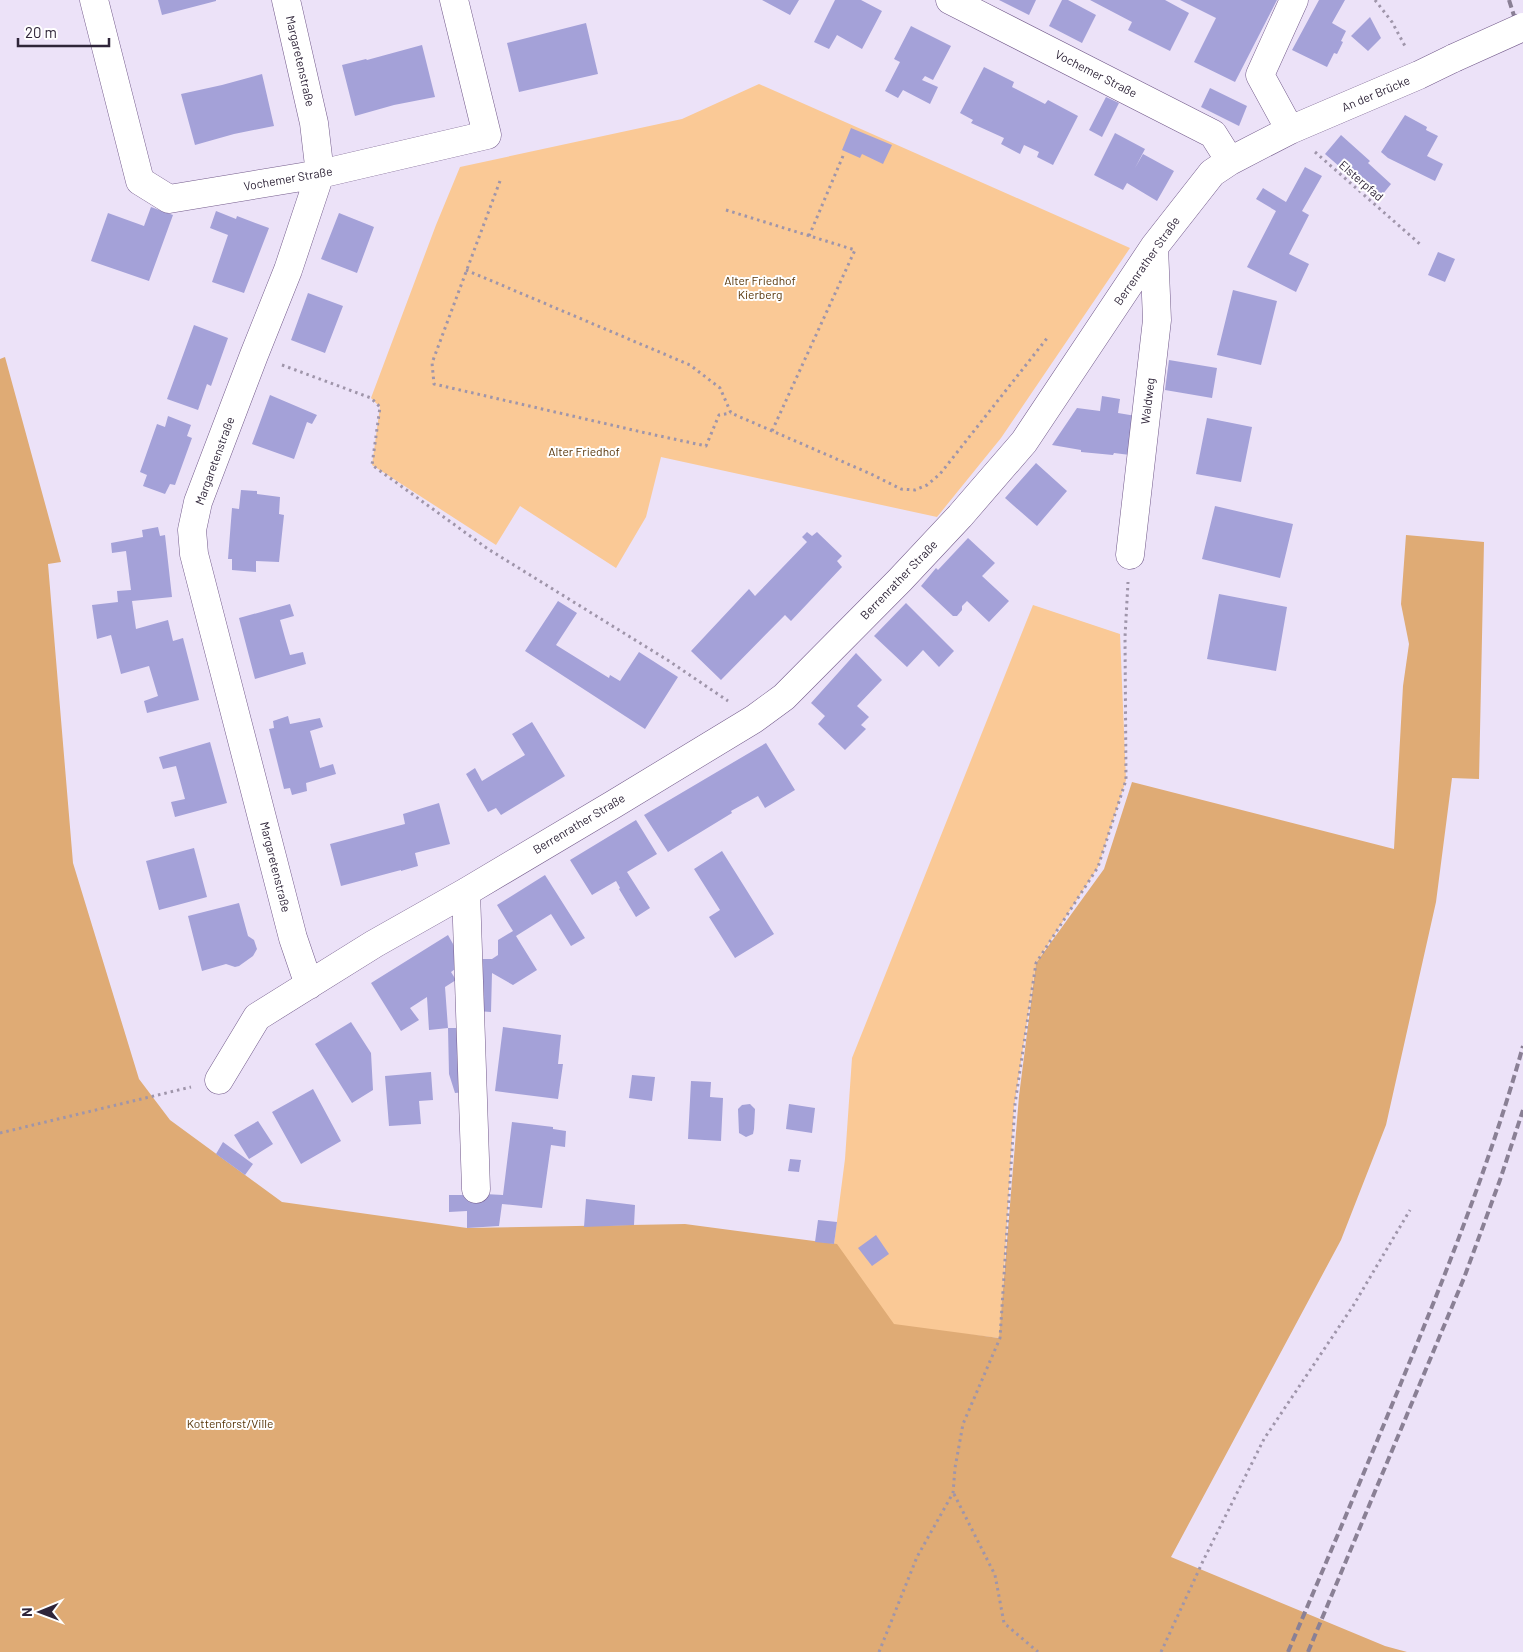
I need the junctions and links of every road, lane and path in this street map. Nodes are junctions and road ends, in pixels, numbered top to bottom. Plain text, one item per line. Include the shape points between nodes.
1 (94, 0) edge
2 (286, 0) edge
3 (454, 0) edge
4 (950, 0) edge
5 (1294, 0) edge
6 (1375, 0) edge
7 (1523, 27) edge
8 (1419, 76) junction
9 (1290, 130) junction
10 (843, 156) dead end
11 (1230, 162) junction
12 (320, 174) junction
13 (500, 181) dead end
14 (726, 210) dead end
15 (810, 236) junction
16 (1421, 245) dead end
17 (1154, 248) junction
18 (466, 270) junction
19 (1048, 337) dead end
20 (254, 355) junction
21 (731, 414) junction
22 (772, 431) junction
23 (1130, 555) joint
24 (754, 719) junction
25 (466, 892) junction
26 (309, 985) junction
27 (219, 1080) joint
28 (0, 1133) edge
29 (476, 1189) dead end
30 (1410, 1210) dead end
31 (953, 1494) junction
32 (879, 1652) edge
33 (1038, 1652) edge
34 (1161, 1652) edge

1 - 12 street, Vochemer Straße via 140,180 169,199
2 - 12 street, Margaretenstraße via 314,123
3 - 12 street, Vochemer Straße via 487,135
4 - 11 street, Vochemer Straße via 1213,134
5 - 9 street via 1260,75
6 - 8 path via 1392,22
7 - 8 street, An der Brücke, bridge
8 - 9 street, An der Brücke
9 - 11 street, An der Brücke
9 - 16 path, Elsterpfad
10 - 15 path
11 - 17 street, Berrenrather Straße via 1212,173
12 - 20 street, Margaretenstraße via 288,270
13 - 18 path
14 - 15 path
15 - 22 path via 855,250
17 - 23 street, Waldweg via 1157,320
17 - 24 street, Berrenrather Straße via 1024,442 900,580 784,697
18 - 21 path via 690,365 720,388
18 - 21 path via 432,363 434,384 706,446 719,415
19 - 22 path via 940,474 915,490 901,489
20 - 24 path via 371,398 380,407 372,465 488,548 669,661
20 - 26 street, Margaretenstraße via 198,502 192,530 194,554 293,938
21 - 22 path
23 - 31 path via 1125,637 1126,780 1098,867 1036,963 1015,1104 1000,1338 963,1424
24 - 25 street, Berrenrather Straße
25 - 26 street, Berrenrather Straße
25 - 29 street
26 - 27 street, Berrenrather Straße via 257,1018
27 - 28 path
30 - 34 path via 1353,1306 1264,1439
31 - 32 path via 917,1557
31 - 33 path via 995,1576 1004,1623

